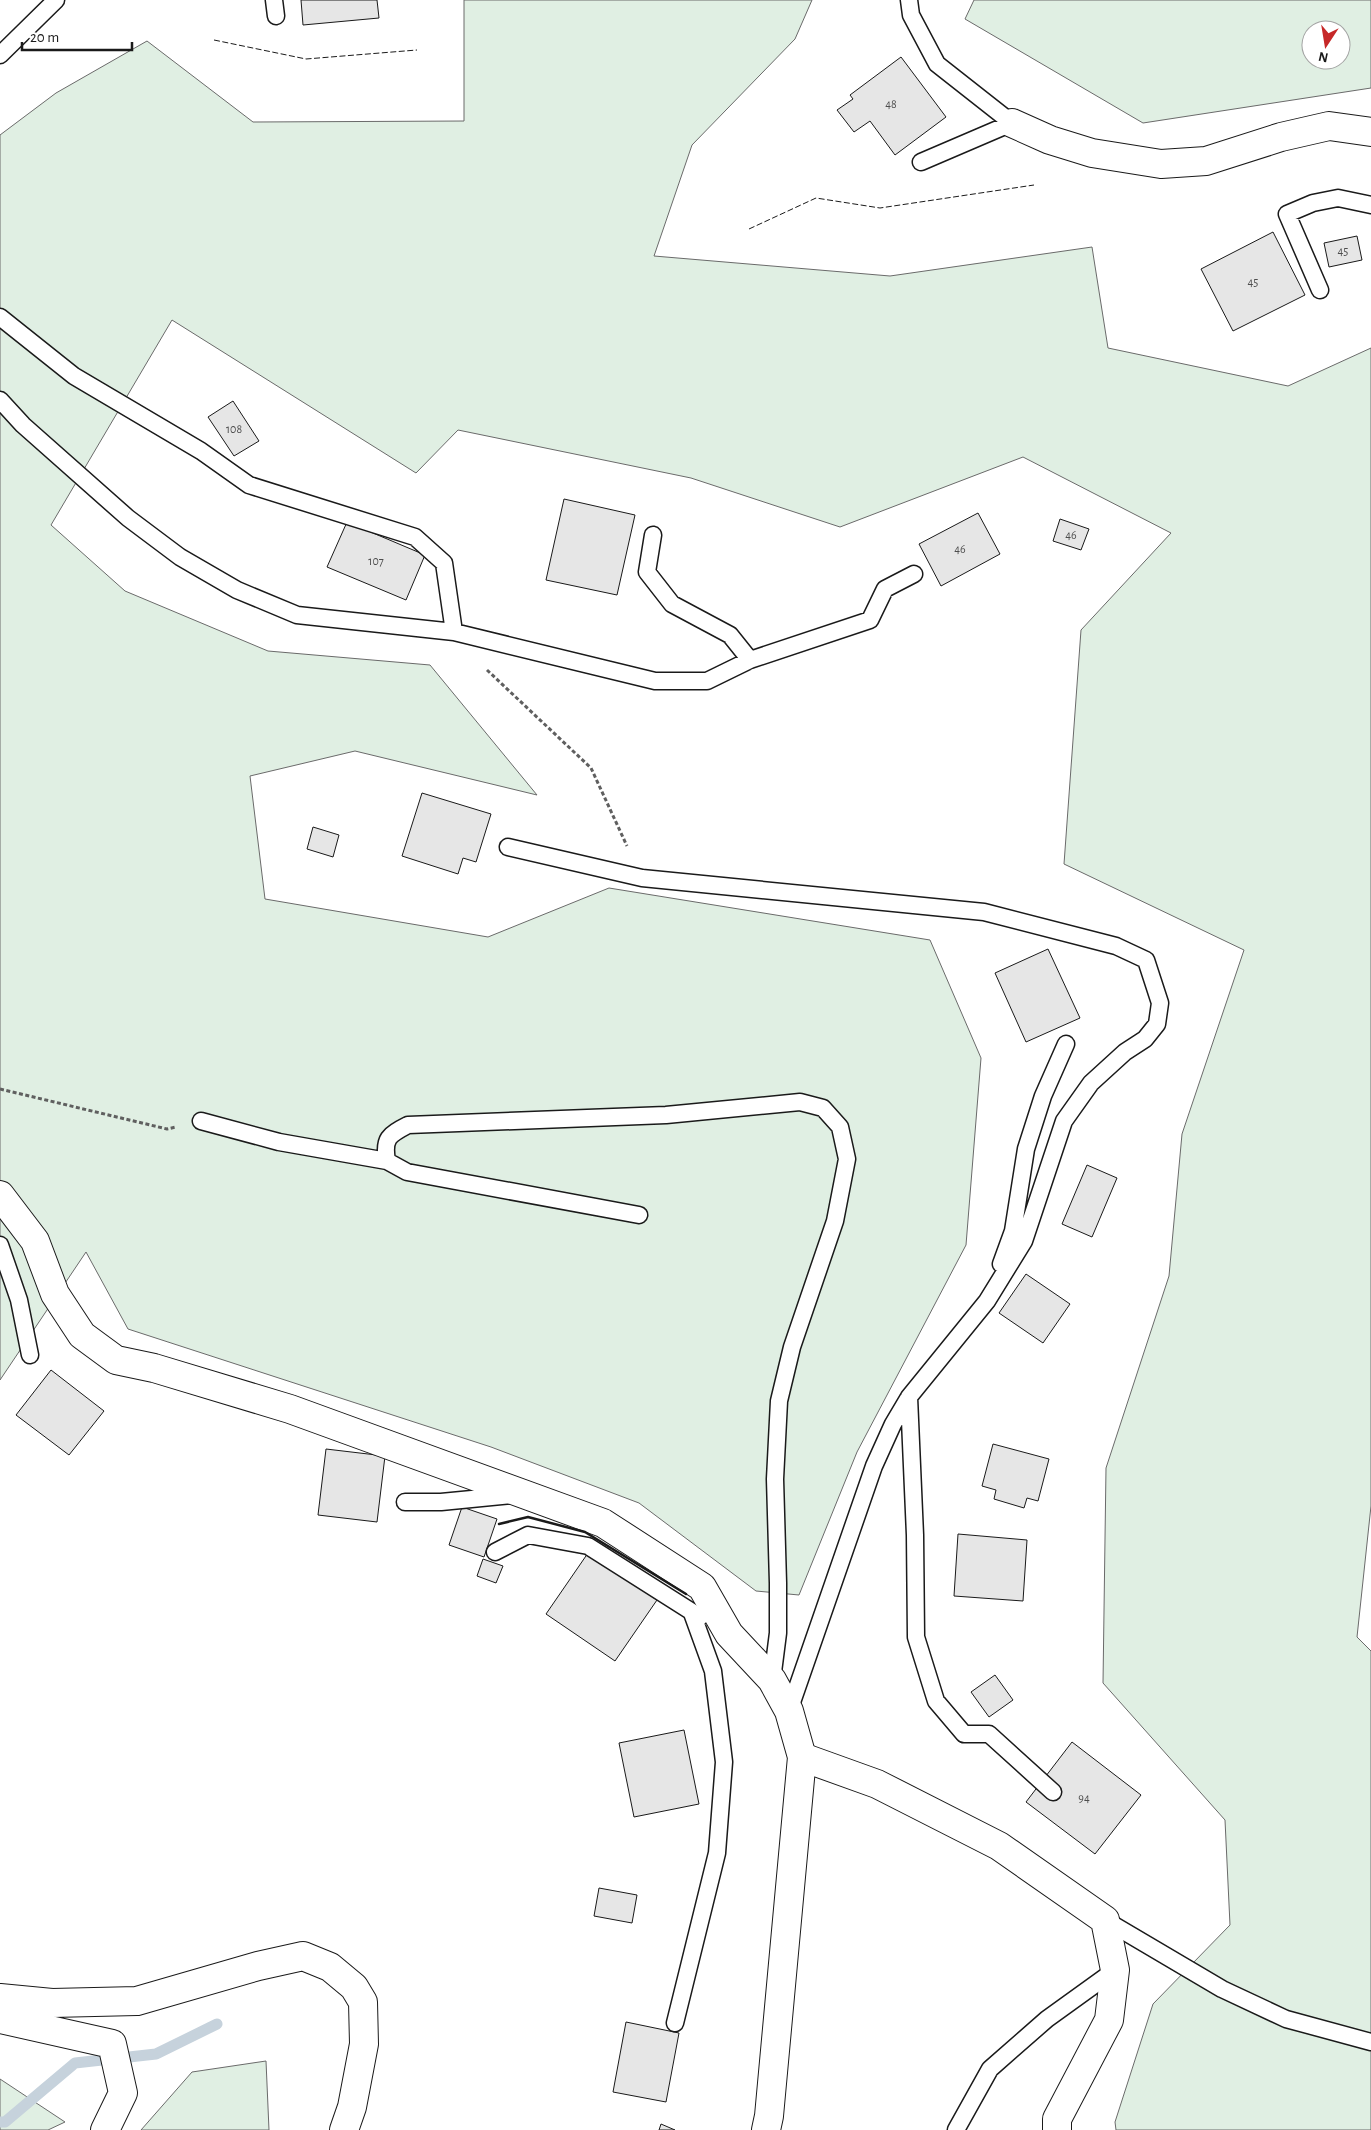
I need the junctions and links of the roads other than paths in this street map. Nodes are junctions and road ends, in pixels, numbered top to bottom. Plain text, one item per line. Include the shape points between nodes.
1 (56, 0) edge
2 (909, 0) edge
3 (0, 55) edge
4 (1012, 123) junction
5 (1371, 132) edge
6 (920, 162) dead end
7 (1371, 206) edge
8 (1320, 290) dead end
9 (0, 317) edge
10 (0, 400) edge
11 (654, 535) dead end
12 (914, 574) dead end
13 (454, 632) junction
14 (750, 660) junction
15 (508, 847) dead end
16 (1066, 1044) dead end
17 (201, 1121) road end
18 (387, 1161) junction
19 (0, 1195) edge
20 (639, 1216) dead end
21 (0, 1245) edge
22 (987, 1301) junction
23 (30, 1355) dead end
24 (909, 1396) junction
25 (520, 1494) junction
26 (405, 1502) dead end
27 (496, 1552) dead end
28 (692, 1613) junction
29 (730, 1634) junction
30 (772, 1680) junction
31 (789, 1711) junction
32 (802, 1757) junction
33 (1053, 1792) dead end
34 (1105, 1920) junction
35 (1115, 1970) junction
36 (0, 1998) edge
37 (0, 2019) edge
38 (675, 2023) dead end
39 (1371, 2042) edge
40 (105, 2130) edge
41 (344, 2130) edge
42 (766, 2130) edge
43 (956, 2130) edge
44 (1057, 2130) edge

1 - 3 lane
2 - 4 lane via 911,15 937,64
4 - 5 street via 1050,140 1092,152 1160,164 1206,161 1280,137 1329,126
4 - 6 lane
7 - 8 lane via 1338,198 1313,203 1287,214
9 - 13 lane via 74,376 202,451 249,485 415,537 444,564
10 - 13 lane via 23,425 128,518 180,557 236,590 297,615
11 - 14 lane via 647,572 672,604 730,635
12 - 14 lane via 885,589 870,620
13 - 14 lane via 655,681 707,681
15 - 22 lane via 642,878 984,912 1116,946 1146,960 1160,1003 1157,1024 1146,1039 1091,1083 1064,1121 1024,1240
16 - 22 lane via 1043,1096 1026,1148 1013,1231
17 - 18 lane via 279,1142
18 - 20 lane via 407,1172
18 - 30 lane via 385,1146 391,1134 408,1125 666,1115 800,1102 823,1108 840,1127 847,1159 835,1221 792,1347 779,1401 775,1479 778,1633
19 - 25 street via 35,1241 55,1294 82,1335 116,1360 154,1368 290,1409
21 - 23 lane via 19,1300
22 - 24 lane
24 - 31 lane via 874,1466
24 - 33 lane via 916,1637 936,1701 964,1734 989,1734
25 - 26 lane
25 - 29 street via 603,1523 702,1587
27 - 28 lane via 528,1535 588,1546
28 - 29 lane
28 - 38 lane via 713,1671 724,1762 717,1853
29 - 30 street
30 - 31 street
31 - 32 street
32 - 34 street via 877,1784 999,1846
32 - 42 street via 770,2116
34 - 35 street
34 - 39 lane via 1222,1989 1286,2019
35 - 43 lane via 1047,2019 990,2069
35 - 44 street via 1108,2020 1058,2119
36 - 41 street via 52,2003 137,2001 303,1956 330,1967 354,1987 363,2002 364,2044 352,2107
37 - 40 street via 112,2044 123,2093

